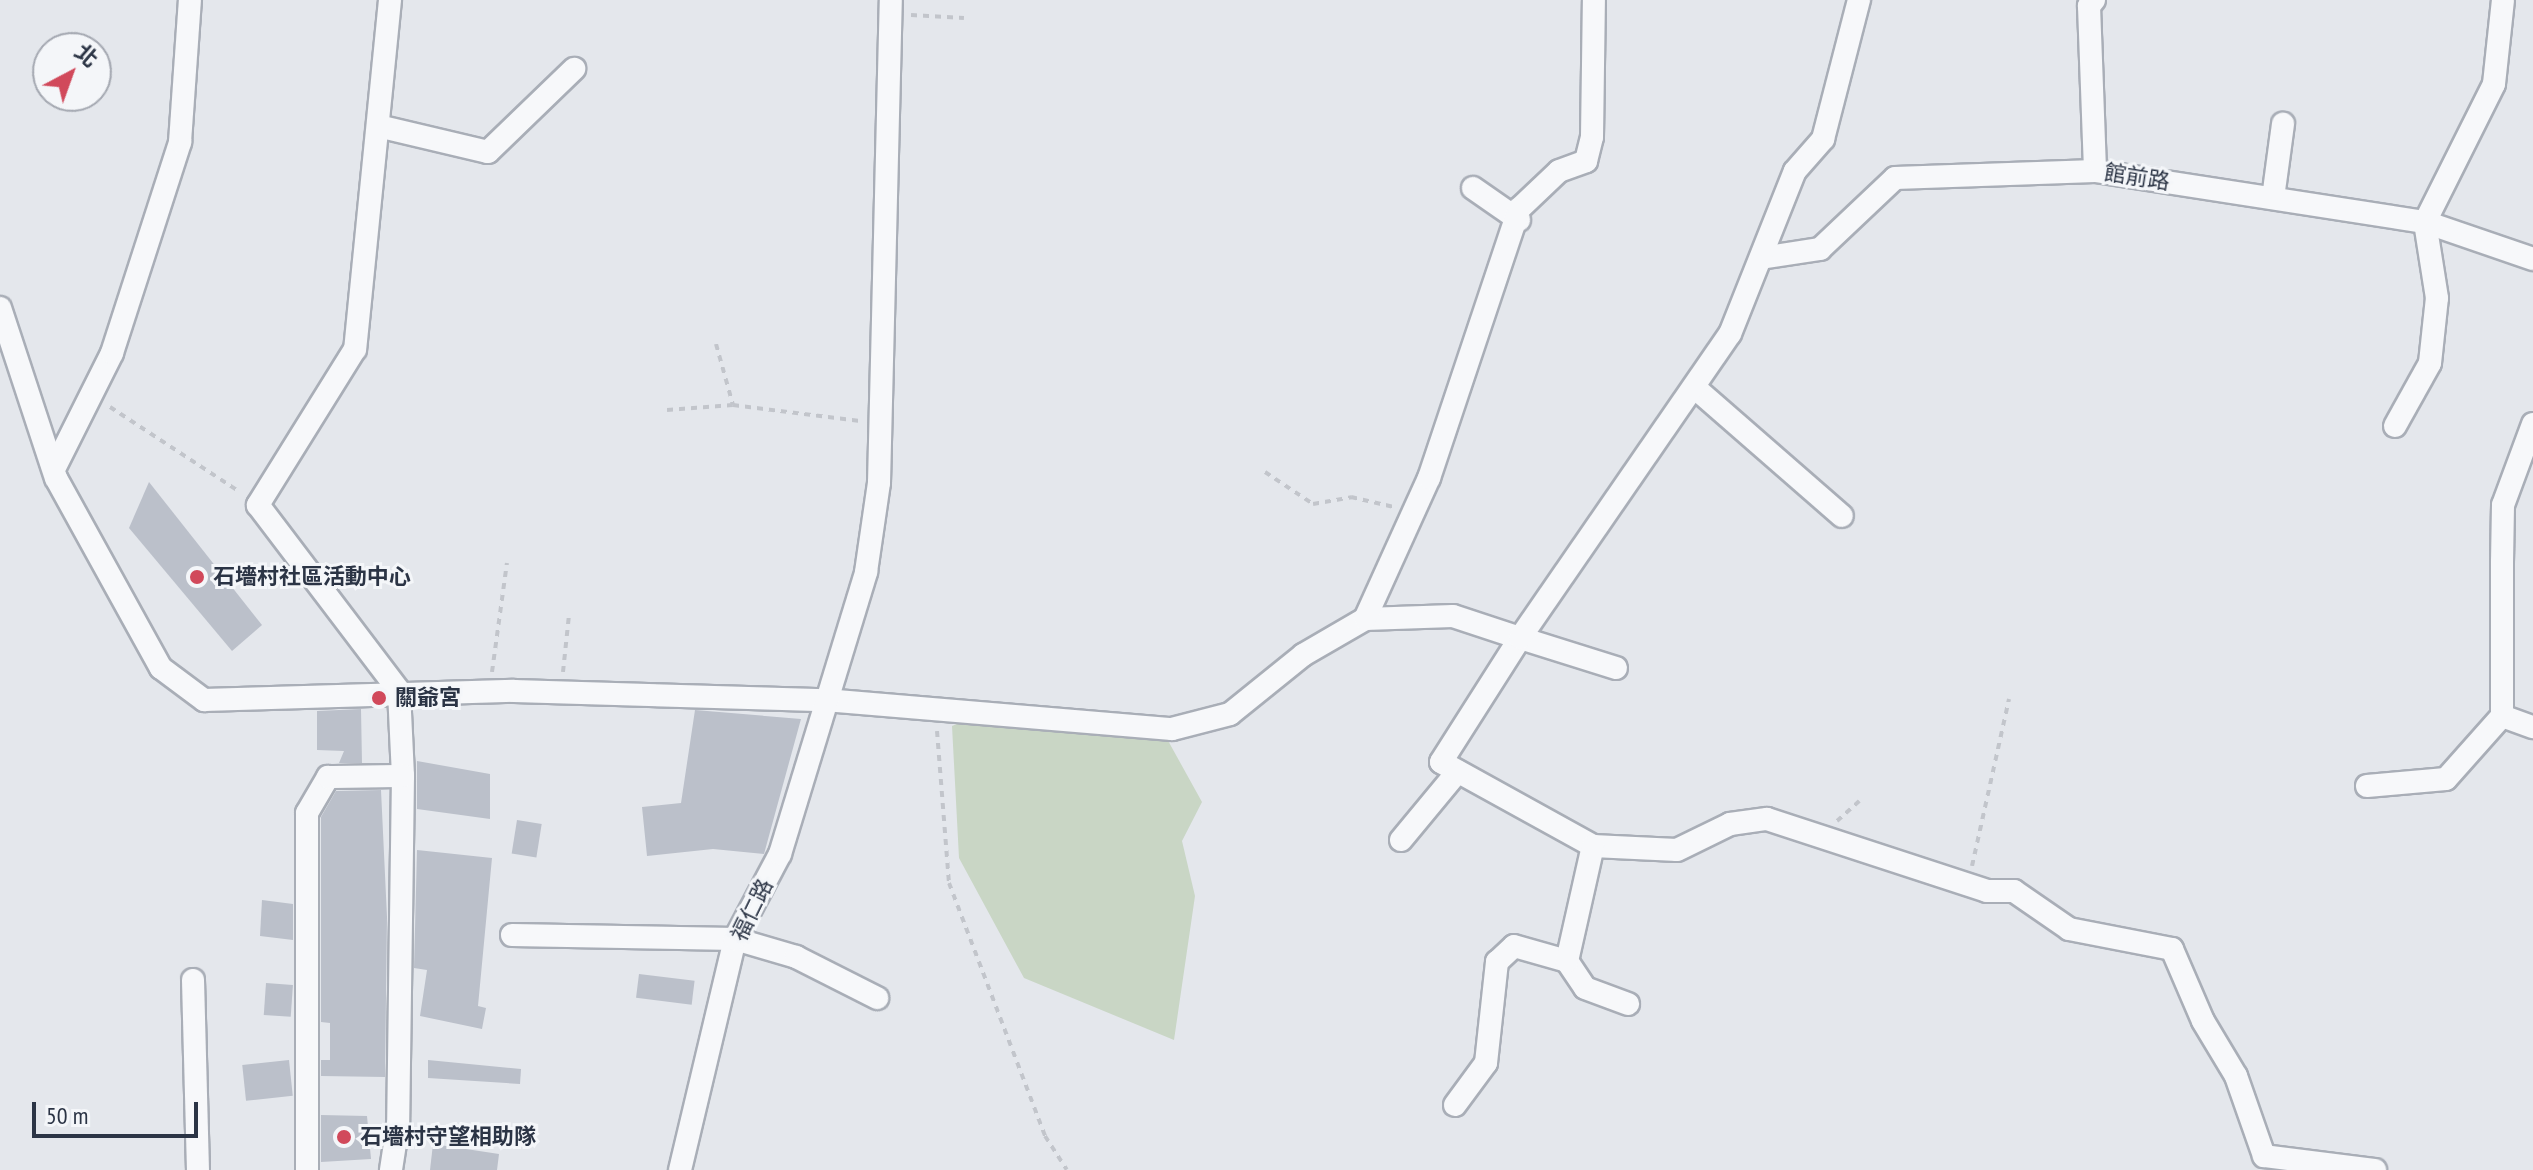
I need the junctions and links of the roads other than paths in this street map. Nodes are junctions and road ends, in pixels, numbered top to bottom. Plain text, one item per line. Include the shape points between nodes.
1 (190, 0) edge
2 (390, 0) edge
3 (1594, 0) edge
4 (1859, 0) edge
5 (2094, 0) edge
6 (2503, 0) edge
7 (891, 7) edge
8 (574, 69) dead end
9 (2283, 124) dead end
10 (378, 126) junction
11 (2095, 171) junction
12 (1473, 188) dead end
13 (2273, 198) junction
14 (1519, 220) junction
15 (2425, 222) junction
16 (1761, 258) junction
17 (2533, 259) edge
18 (0, 308) edge
19 (1694, 387) junction
20 (2533, 424) edge
21 (2395, 426) dead end
22 (54, 469) junction
23 (1842, 516) dead end
24 (1365, 619) junction
25 (1520, 638) junction
26 (1616, 668) dead end
27 (399, 691) junction
28 (825, 700) junction
29 (2502, 716) junction
30 (2533, 727) edge
31 (1458, 771) junction
32 (403, 776) junction
33 (2367, 786) dead end
34 (1401, 840) dead end
35 (1593, 846) junction
36 (512, 935) dead end
37 (735, 939) junction
38 (1567, 961) junction
39 (193, 980) dead end
40 (877, 998) dead end
41 (1628, 1004) dead end
42 (1455, 1105) dead end
43 (198, 1170) edge
44 (307, 1170) edge
45 (391, 1170) edge
46 (680, 1170) edge
47 (2375, 1170) edge

1 - 22 street via 180,142 112,353
2 - 10 street
3 - 14 street via 1592,137 1586,161 1559,171 1519,209
4 - 16 street via 1823,139 1795,171
5 - 11 street via 2089,6
6 - 15 street via 2494,84
7 - 28 street, 福仁路 via 881,424 866,572
8 - 10 street via 488,152
9 - 13 street
10 - 27 street via 355,349 258,505
11 - 13 street, 館前路
11 - 16 street, 館前路 via 1895,178 1820,249
12 - 14 street
13 - 15 street, 館前路
14 - 24 street via 1413,516
15 - 17 street, 館前路
15 - 21 street via 2437,298 2430,363
16 - 19 street via 1730,334
18 - 22 street
19 - 23 street
19 - 25 street
20 - 29 street via 2503,505
22 - 27 street via 161,668 204,700
24 - 25 street via 1453,616
24 - 28 street via 1303,655 1230,714 1172,729
25 - 26 street
25 - 31 street via 1441,762
27 - 28 street
27 - 32 street
28 - 37 street, 福仁路 via 780,854
29 - 30 street
29 - 33 street via 2446,779
31 - 34 street
31 - 35 street
32 - 44 street via 328,777 307,813
32 - 45 street via 398,1124
35 - 38 street
35 - 47 street via 1677,850 1730,824 1767,819 1968,884 2014,891 2069,929 2172,949 2203,1021 2236,1076 2264,1156
36 - 37 street
37 - 40 street via 796,957
37 - 46 street, 福仁路
38 - 41 street via 1585,988
38 - 42 street via 1514,946 1497,962 1486,1063
39 - 43 street

